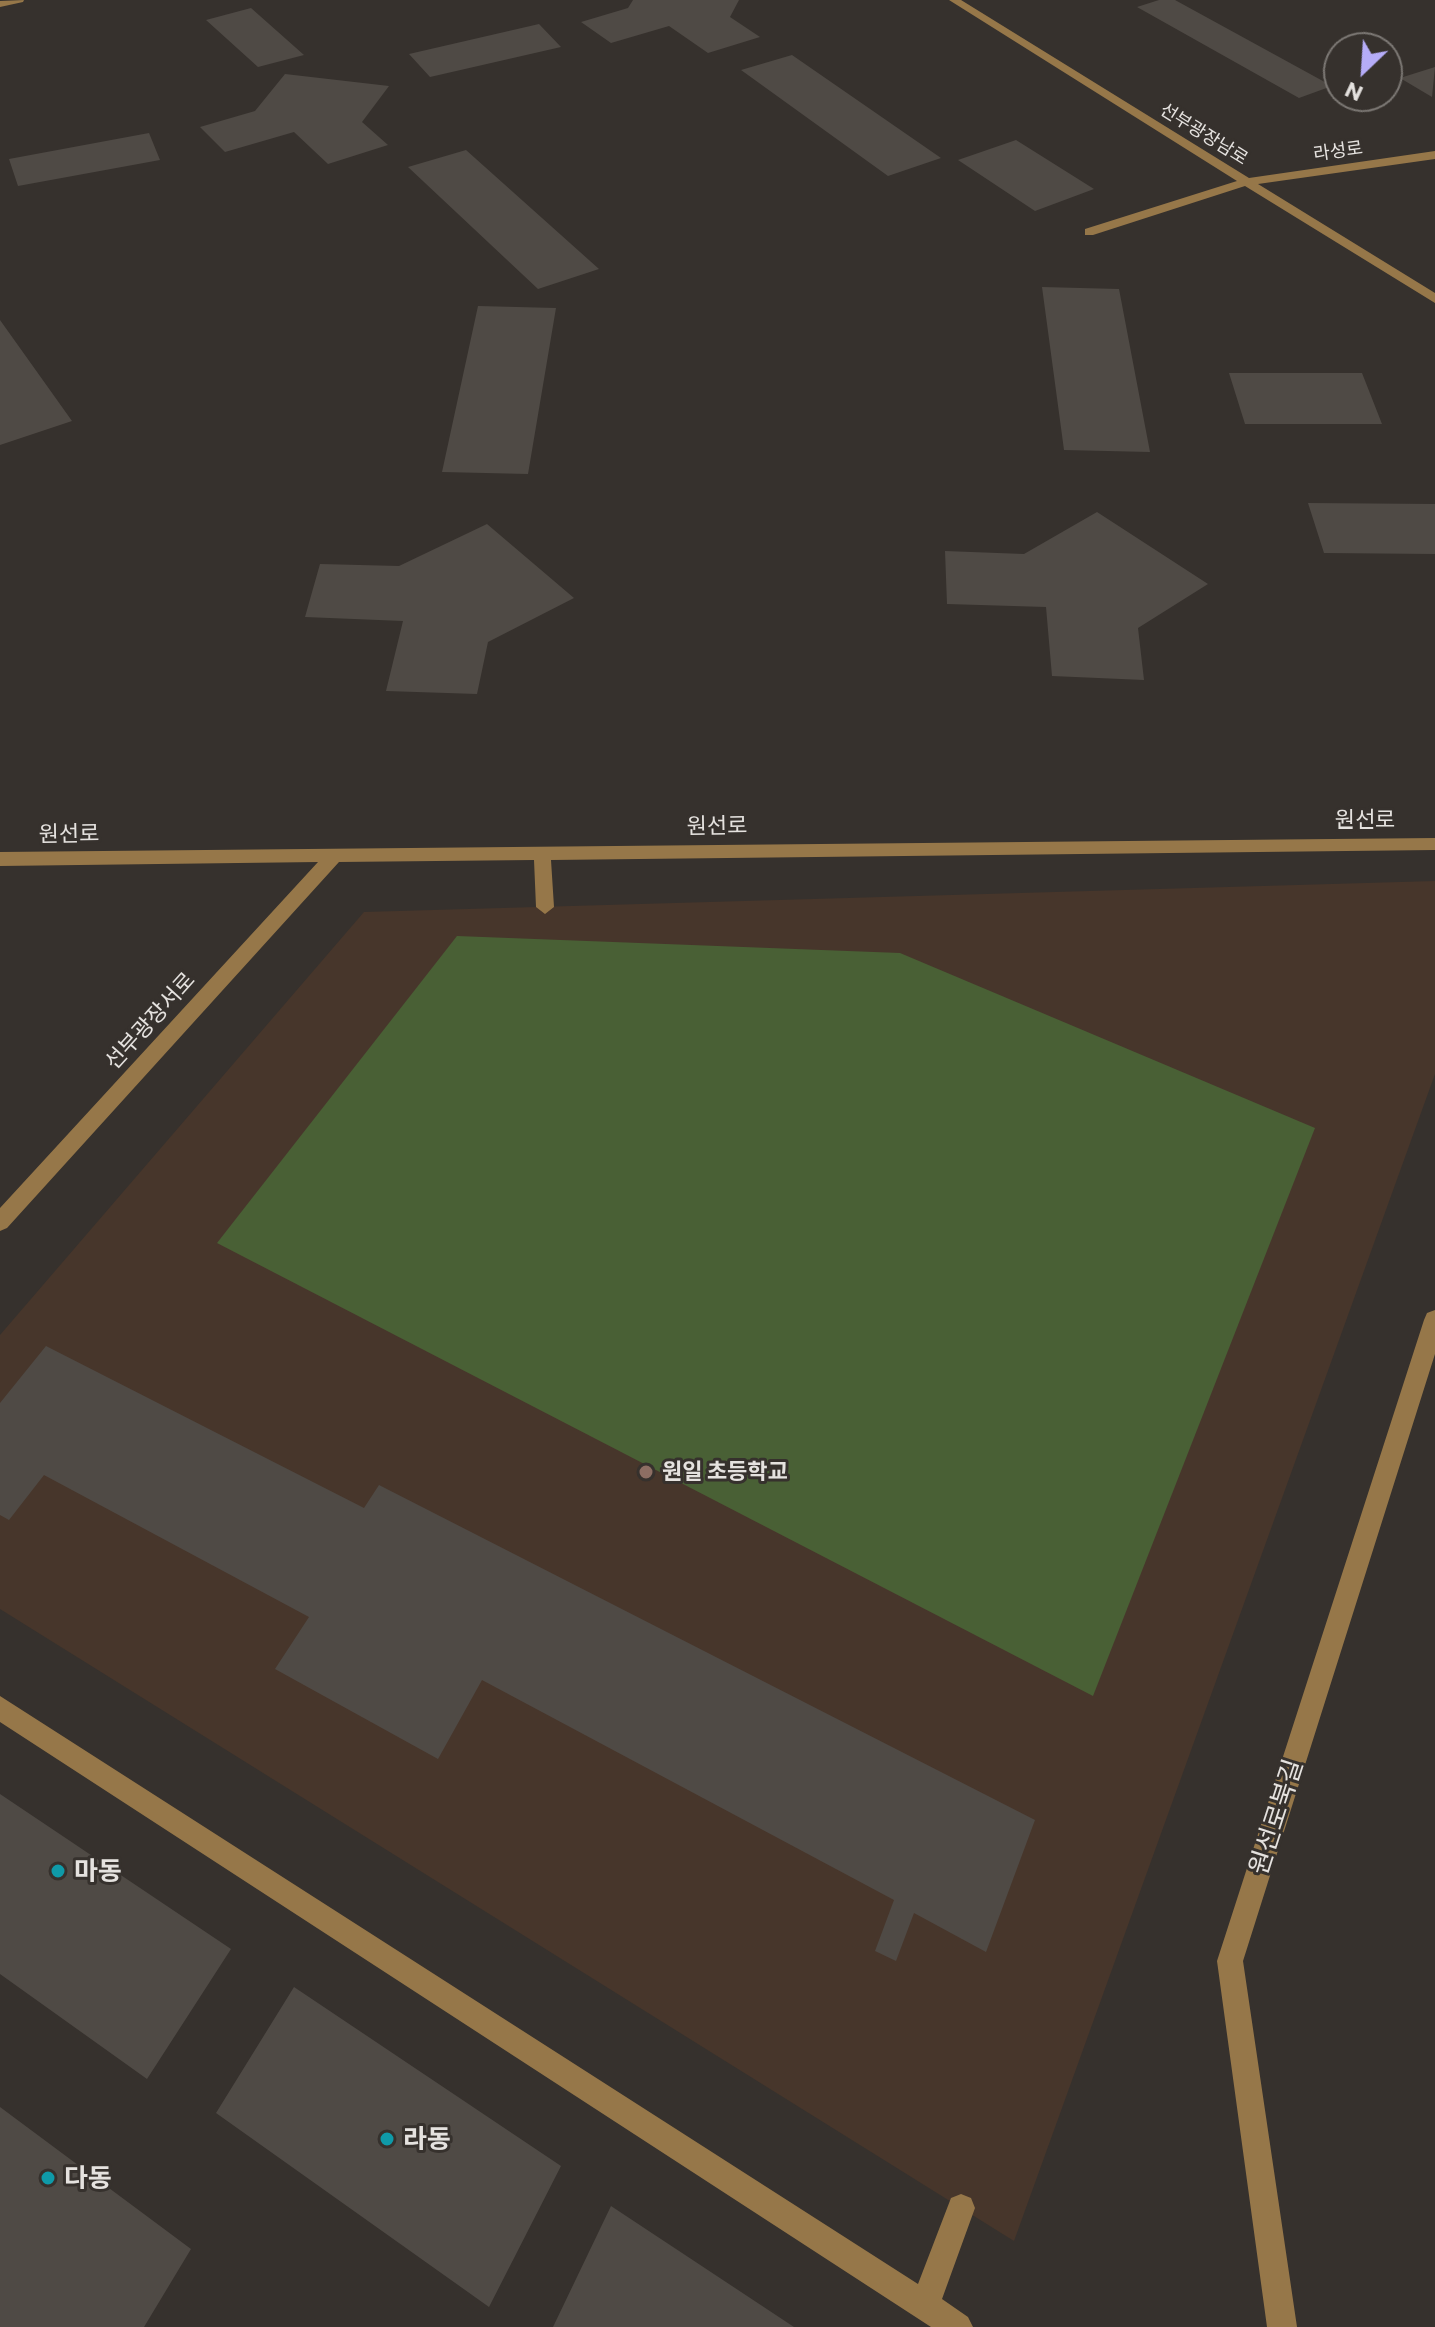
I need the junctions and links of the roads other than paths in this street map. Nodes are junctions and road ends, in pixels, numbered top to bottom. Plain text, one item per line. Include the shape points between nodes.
1 (19, 0) edge
2 (954, 0) edge
3 (0, 4) edge
4 (1435, 155) edge
5 (1247, 182) junction
6 (1089, 232) dead end
7 (1435, 299) edge
8 (1435, 844) edge
9 (542, 851) junction
10 (337, 853) junction
11 (0, 859) edge
12 (545, 907) dead end
13 (0, 1222) edge
14 (1435, 1320) edge
15 (0, 1708) edge
16 (961, 2208) dead end
17 (925, 2305) junction
18 (958, 2327) edge
19 (1282, 2327) edge

1 - 3 street
2 - 5 street, 선부광장남로
4 - 5 street, 라성로
5 - 6 street, 라성로
5 - 7 street, 선부광장남로
8 - 9 street, 원선로
9 - 10 street, 원선로
9 - 12 street
10 - 11 street, 원선로
10 - 13 street, 선부광장서로
14 - 19 street, 원선로북길 via 1230,1961
15 - 17 street
16 - 17 street
17 - 18 street

